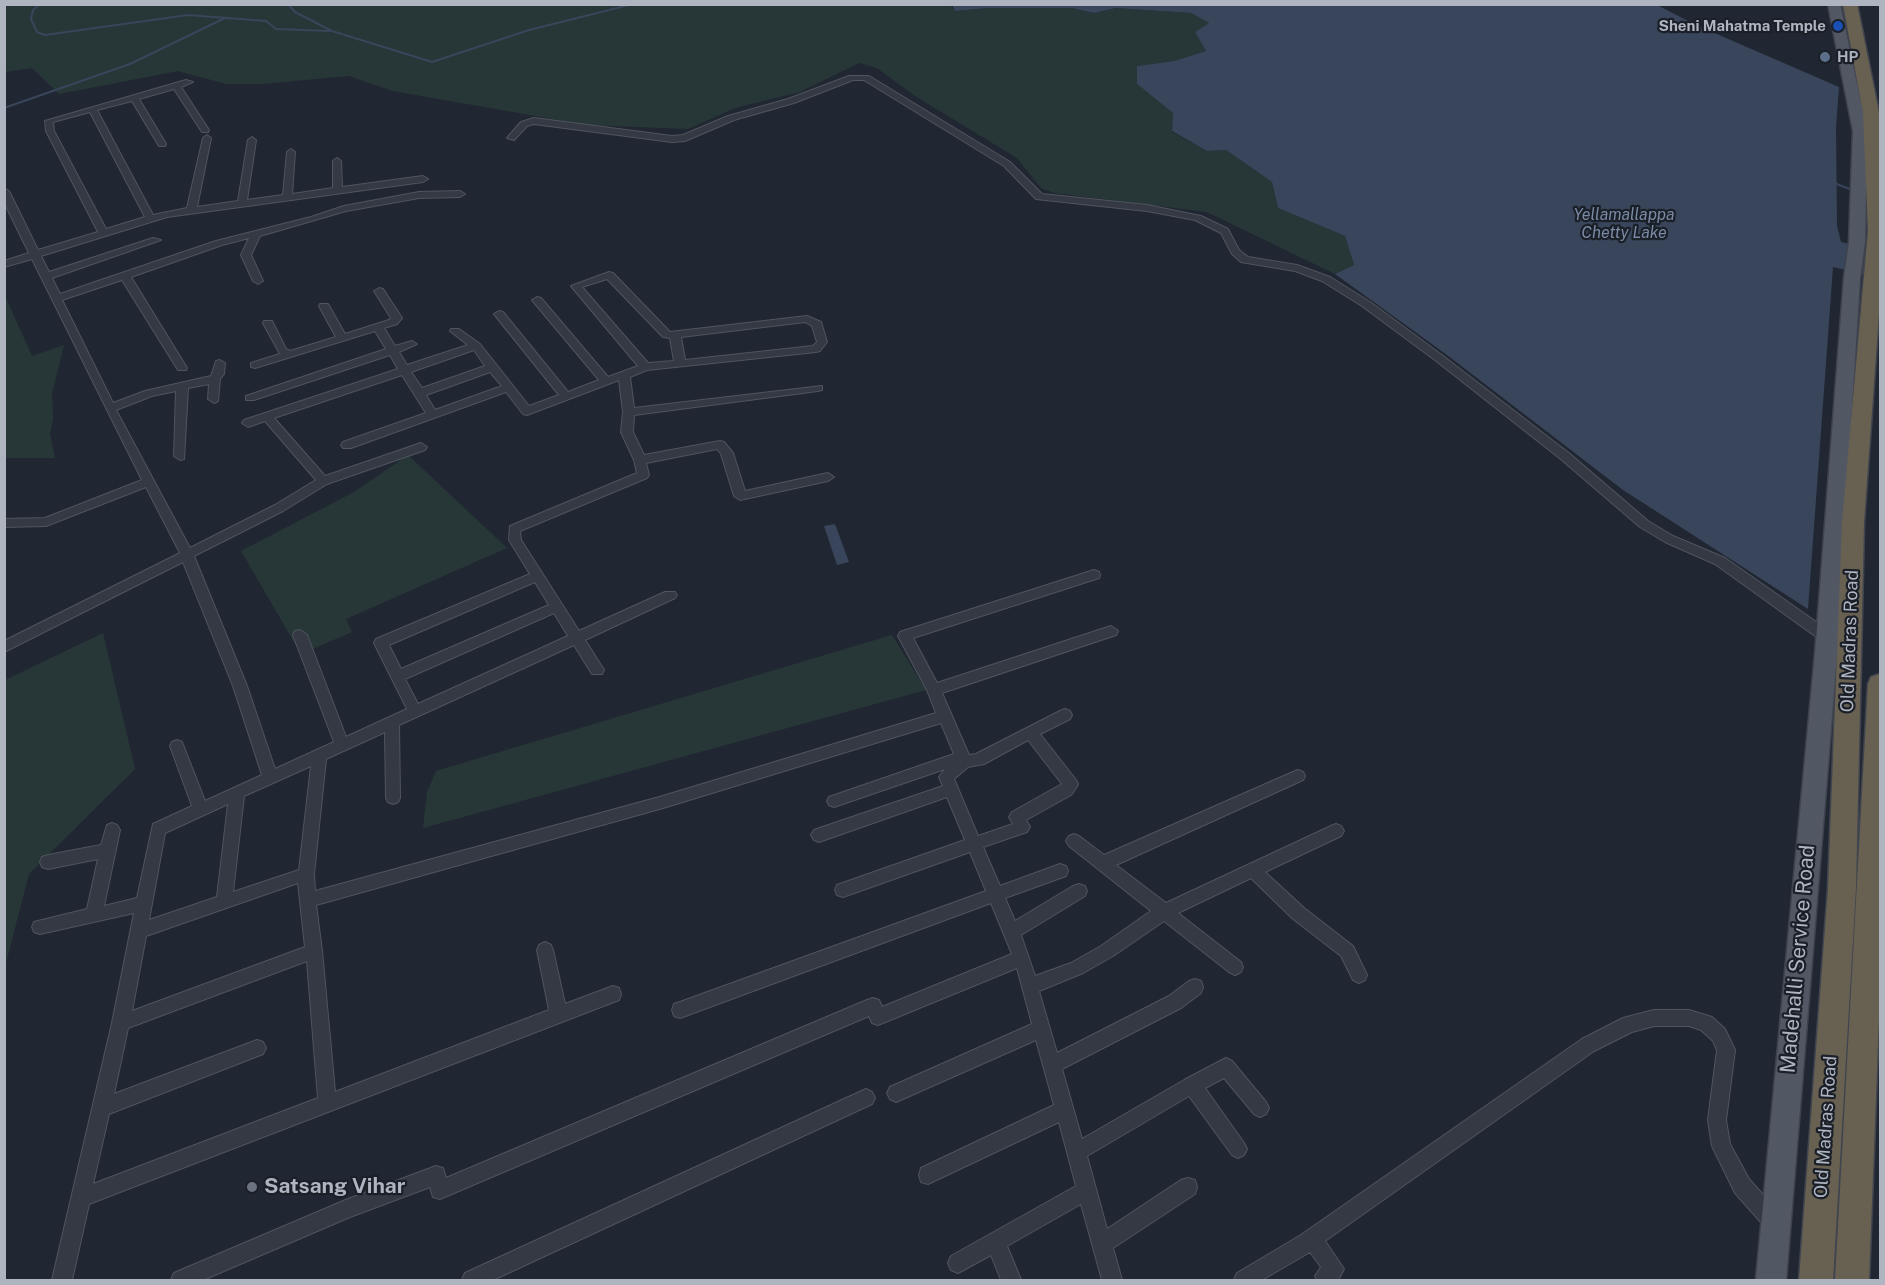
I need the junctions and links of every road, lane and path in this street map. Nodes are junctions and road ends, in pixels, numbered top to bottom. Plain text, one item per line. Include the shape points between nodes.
1 (1834, 4) edge
2 (1850, 4) edge
3 (1863, 4) edge
4 (1873, 47) dead end
5 (189, 82) dead end
6 (176, 86) junction
7 (134, 97) junction
8 (92, 109) junction
9 (511, 138) dead end
10 (252, 140) dead end
11 (162, 144) dead end
12 (291, 152) dead end
13 (337, 161) dead end
14 (423, 180) dead end
15 (4, 191) edge
16 (338, 191) junction
17 (460, 194) dead end
18 (287, 198) junction
19 (242, 204) junction
20 (192, 211) junction
21 (150, 218) junction
22 (103, 233) junction
23 (256, 233) junction
24 (156, 240) dead end
25 (35, 255) junction
26 (4, 264) edge
27 (124, 276) junction
28 (45, 277) junction
29 (1862, 279) junction
30 (258, 281) dead end
31 (379, 291) dead end
32 (56, 299) junction
33 (537, 300) dead end
34 (324, 306) dead end
35 (499, 314) dead end
36 (268, 323) dead end
37 (378, 327) junction
38 (455, 332) dead end
39 (675, 335) junction
40 (342, 338) junction
41 (412, 344) dead end
42 (476, 346) junction
43 (393, 350) junction
44 (290, 354) junction
45 (220, 363) dead end
46 (680, 364) junction
47 (255, 365) dead end
48 (492, 367) junction
49 (645, 367) junction
50 (182, 368) dead end
51 (405, 370) junction
52 (624, 375) junction
53 (215, 380) junction
54 (606, 381) junction
55 (182, 387) junction
56 (508, 388) junction
57 (818, 388) dead end
58 (420, 393) junction
59 (565, 396) junction
60 (250, 398) dead end
61 (214, 399) dead end
62 (110, 408) junction
63 (629, 412) junction
64 (433, 415) junction
65 (267, 417) junction
66 (248, 423) dead end
67 (347, 445) dead end
68 (421, 447) dead end
69 (180, 456) dead end
70 (640, 460) junction
71 (828, 477) dead end
72 (323, 481) junction
73 (148, 482) junction
74 (4, 523) edge
75 (187, 555) junction
76 (1094, 575) dead end
77 (538, 576) junction
78 (670, 595) dead end
79 (558, 606) junction
80 (1111, 630) dead end
81 (300, 635) dead end
82 (578, 637) junction
83 (1827, 637) junction
84 (4, 647) edge
85 (597, 670) dead end
86 (398, 676) junction
87 (1881, 684) edge
88 (934, 690) junction
89 (416, 712) junction
90 (1065, 715) dead end
91 (945, 716) junction
92 (392, 722) junction
93 (1030, 732) junction
94 (342, 745) junction
95 (177, 746) dead end
96 (319, 756) junction
97 (964, 760) junction
98 (1298, 776) dead end
99 (271, 778) junction
100 (950, 790) junction
101 (237, 793) junction
102 (393, 798) dead end
103 (834, 801) dead end
104 (201, 810) junction
105 (112, 830) dead end
106 (1336, 831) dead end
107 (819, 835) dead end
108 (1074, 841) dead end
109 (974, 844) junction
110 (108, 850) junction
111 (48, 862) dead end
112 (1101, 864) junction
113 (1253, 870) junction
114 (1060, 871) dead end
115 (306, 874) junction
116 (843, 890) dead end
117 (1079, 891) dead end
118 (997, 894) junction
119 (307, 900) junction
120 (224, 903) junction
121 (144, 904) junction
122 (1163, 912) junction
123 (94, 915) junction
124 (40, 927) dead end
125 (139, 931) junction
126 (1013, 931) junction
127 (545, 950) dead end
128 (314, 951) junction
129 (1022, 958) junction
130 (1235, 967) dead end
131 (1359, 975) dead end
132 (1031, 986) junction
133 (1195, 987) dead end
134 (613, 994) dead end
135 (680, 1011) dead end
136 (559, 1015) junction
137 (120, 1023) junction
138 (1043, 1028) junction
139 (257, 1048) dead end
140 (1052, 1065) junction
141 (1192, 1085) junction
142 (896, 1093) dead end
143 (866, 1098) dead end
144 (327, 1103) junction
145 (101, 1108) junction
146 (1260, 1108) dead end
147 (1064, 1110) junction
148 (1238, 1149) dead end
149 (1075, 1152) junction
150 (928, 1175) dead end
151 (1188, 1187) dead end
152 (1086, 1191) junction
153 (80, 1198) junction
154 (1775, 1223) junction
155 (1312, 1239) junction
156 (996, 1242) junction
157 (1101, 1244) junction
158 (958, 1263) dead end
159 (62, 1281) edge
160 (181, 1281) edge
161 (472, 1281) edge
162 (1011, 1281) edge
163 (1112, 1281) edge
164 (1244, 1281) edge
165 (1328, 1281) edge
166 (1771, 1281) edge
167 (1816, 1281) edge
168 (1852, 1281) edge

1 - 29 main road, Madehalli Service Road via 1860,131 1857,242
2 - 29 highway, Old Madras Road via 1871,113 1875,247
3 - 4 highway
5 - 6 street
6 - 7 street
6 - 20 street via 206,134
7 - 8 street
7 - 11 street
8 - 21 street
8 - 22 street via 49,121 50,131
9 - 83 street via 524,124 534,121 680,139 852,78 866,78 1007,164 1039,196 1198,218 1225,231 1235,252 1245,260 1298,268 1326,279 1366,304 1457,373 1566,457 1644,524 1720,561
10 - 19 street
12 - 18 street
13 - 16 street
14 - 16 street
15 - 25 street
16 - 18 street
17 - 23 street via 389,200
18 - 19 street
19 - 20 street
20 - 21 street
21 - 22 street
22 - 25 street
23 - 27 street
23 - 30 street via 246,255
24 - 28 street
25 - 26 street
25 - 28 street
27 - 32 street
27 - 50 street
28 - 32 street
29 - 83 main road, Madehalli Service Road
29 - 167 highway, Old Madras Road via 1842,888
31 - 37 street via 397,318
32 - 62 street
33 - 54 street
34 - 40 street
35 - 59 street
36 - 44 street via 284,354
37 - 40 street
37 - 43 street
38 - 42 street
39 - 46 street
39 - 46 street via 807,319 817,324 822,342 816,349
39 - 49 street via 667,335 609,275 576,286
40 - 44 street
41 - 43 street
42 - 48 street
42 - 51 street
43 - 51 street
43 - 60 street
44 - 47 street
45 - 53 street
46 - 49 street
48 - 56 street
48 - 58 street
49 - 52 street
51 - 58 street
51 - 65 street
52 - 54 street
52 - 63 street
53 - 55 street
53 - 61 street
54 - 59 street
55 - 62 street via 149,393
55 - 69 street
56 - 59 street via 527,411
56 - 64 street
57 - 63 street
58 - 64 street
62 - 73 street
63 - 70 street via 627,432
64 - 67 street
65 - 66 street
65 - 72 street
68 - 72 street
70 - 71 street via 720,445 727,453 740,496
70 - 77 street via 643,474 514,529 515,540
72 - 75 street
73 - 74 street via 46,522
73 - 75 street
75 - 84 street
75 - 99 street via 240,686
76 - 88 street via 905,636
77 - 79 street
77 - 86 street via 381,643
78 - 82 street
79 - 82 street
79 - 86 street
80 - 88 street
81 - 94 street
82 - 85 street
82 - 89 street
83 - 154 main road, Madehalli Service Road
86 - 89 street
87 - 168 highway, Old Madras Road
88 - 91 street
89 - 92 street
90 - 93 street
91 - 97 street
91 - 119 street via 663,802
92 - 94 street
92 - 102 street
93 - 97 street via 979,760
93 - 109 street via 1071,784 1066,791 1017,817 1022,827
94 - 96 street
95 - 104 street
96 - 99 street
96 - 115 street
97 - 100 street via 946,777
97 - 103 street
98 - 112 street
99 - 101 street
100 - 107 street
100 - 109 street
101 - 104 street
101 - 120 street
104 - 121 street via 158,829
105 - 110 street
106 - 113 street
108 - 112 street
109 - 116 street
109 - 118 street
110 - 111 street
110 - 123 street
112 - 122 street
113 - 122 street
113 - 131 street via 1298,913 1347,951
114 - 118 street
115 - 119 street
115 - 120 street
117 - 126 street
118 - 126 street
118 - 135 street
119 - 128 street
120 - 125 street
121 - 123 street
121 - 125 street
122 - 130 street
122 - 132 street via 1077,968
123 - 124 street
125 - 137 street
126 - 129 street
127 - 136 street
128 - 137 street
128 - 144 street
129 - 132 street
129 - 160 street via 878,1017 873,1006 440,1190 436,1175 348,1208
132 - 138 street
133 - 140 street via 1175,1002
134 - 136 street
136 - 144 street
137 - 145 street
138 - 140 street
138 - 142 street
139 - 145 street
140 - 147 street
141 - 146 street via 1226,1067
141 - 148 street
141 - 149 street
143 - 161 street
144 - 153 street
145 - 153 street
147 - 149 street
147 - 150 street
149 - 152 street
151 - 157 street
152 - 156 street
152 - 157 street
153 - 159 street
154 - 155 street via 1742,1186 1721,1146 1717,1120 1726,1050 1719,1035 1706,1023 1689,1018 1654,1018 1629,1024 1588,1045
154 - 166 main road, Madehalli Service Road
155 - 164 street
155 - 165 street via 1334,1269 1325,1276
156 - 158 street
156 - 162 street
157 - 163 street

